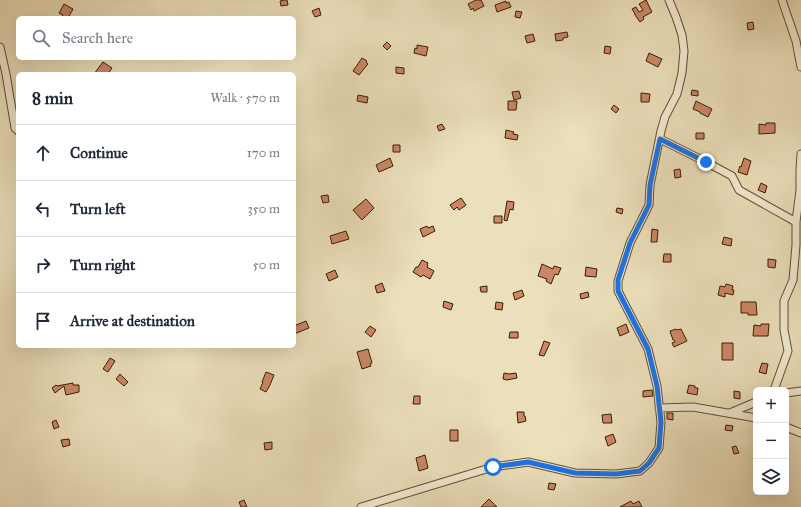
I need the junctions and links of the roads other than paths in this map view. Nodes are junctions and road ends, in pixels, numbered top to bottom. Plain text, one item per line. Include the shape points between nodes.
1 (669, 0) edge
2 (782, 0) edge
3 (0, 47) edge
4 (801, 67) edge
5 (16, 129) edge
6 (660, 139) junction
7 (801, 154) edge
8 (796, 222) junction
9 (775, 387) edge
10 (801, 391) edge
11 (789, 393) edge
12 (753, 403) edge
13 (659, 408) junction
14 (730, 413) junction
15 (753, 417) edge
16 (789, 428) edge
17 (801, 433) edge
18 (361, 507) edge

1 - 6 street via 682,35 684,51 677,94 665,117
2 - 4 street via 796,41
3 - 5 street
6 - 8 street via 732,176 739,190
6 - 13 street via 650,185 649,205 630,243 618,280 618,291 648,349 657,386
7 - 8 street
8 - 9 street via 793,280 784,301 784,330 788,351
10 - 11 street
12 - 14 street
13 - 14 street via 693,407
13 - 18 street via 659,448 640,471 616,474 575,473 528,462 493,467
14 - 15 street
16 - 17 street

